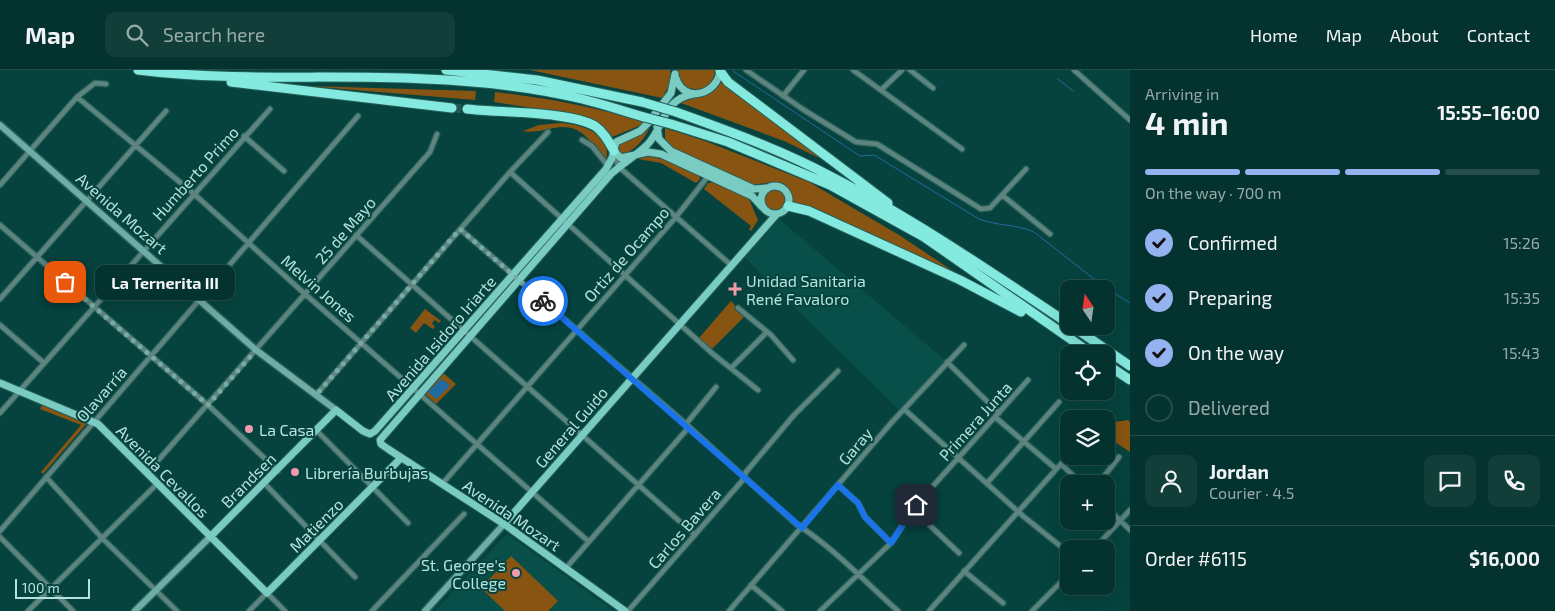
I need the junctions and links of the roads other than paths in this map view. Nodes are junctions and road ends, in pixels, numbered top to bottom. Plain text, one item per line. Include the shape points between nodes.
1 (138, 70) edge
2 (446, 70) edge
3 (746, 70) edge
4 (804, 70) edge
5 (853, 70) edge
6 (902, 70) edge
7 (910, 70) edge
8 (1074, 70) edge
9 (720, 71) edge
10 (675, 72) edge
11 (169, 74) junction
12 (106, 84) dead end
13 (933, 88) dead end
14 (881, 90) junction
15 (694, 94) junction
16 (783, 96) junction
17 (77, 97) junction
18 (452, 108) tunnel mouth
19 (270, 109) dead end
20 (467, 109) tunnel mouth
21 (166, 110) dead end
22 (358, 116) dead end
23 (1130, 120) edge
24 (0, 125) edge
25 (657, 127) junction
26 (548, 132) dead end
27 (437, 134) dead end
28 (244, 136) junction
29 (582, 140) dead end
30 (136, 144) junction
31 (962, 149) dead end
32 (29, 151) junction
33 (614, 153) junction
34 (632, 156) junction
35 (619, 167) junction
36 (1026, 169) dead end
37 (609, 170) junction
38 (284, 171) dead end
39 (510, 172) junction
40 (709, 175) junction
41 (0, 185) edge
42 (767, 188) junction
43 (193, 193) junction
44 (1002, 194) junction
45 (86, 200) junction
46 (788, 206) junction
47 (762, 207) junction
48 (776, 215) junction
49 (676, 217) junction
50 (909, 219) junction
51 (566, 221) junction
52 (0, 224) edge
53 (460, 229) junction
54 (1050, 234) dead end
55 (356, 235) junction
56 (249, 243) junction
57 (143, 250) junction
58 (37, 257) junction
59 (730, 265) junction
60 (626, 274) junction
61 (516, 278) junction
62 (411, 285) junction
63 (305, 294) junction
64 (0, 299) edge
65 (200, 299) junction
66 (94, 306) junction
67 (738, 308) dead end
68 (1060, 318) edge
69 (679, 322) junction
70 (0, 325) edge
71 (576, 330) junction
72 (766, 332) junction
73 (467, 334) junction
74 (1085, 335) edge
75 (1065, 336) junction
76 (361, 341) junction
77 (964, 345) dead end
78 (1078, 345) edge
79 (256, 350) junction
80 (150, 357) junction
81 (793, 360) dead end
82 (948, 362) junction
83 (44, 363) junction
84 (1130, 366) edge
85 (731, 368) junction
86 (1115, 370) edge
87 (838, 371) dead end
88 (630, 378) junction
89 (1028, 380) dead end
90 (1130, 380) edge
91 (0, 383) edge
92 (526, 387) junction
93 (716, 387) dead end
94 (417, 390) junction
95 (758, 390) dead end
96 (19, 391) junction
97 (316, 395) junction
98 (1059, 402) dead end
99 (208, 405) junction
100 (904, 408) junction
101 (336, 410) junction
102 (999, 412) junction
103 (0, 413) edge
104 (995, 417) junction
105 (94, 422) junction
106 (687, 426) junction
107 (317, 431) junction
108 (367, 434) joint
109 (582, 435) junction
110 (1023, 442) junction
111 (477, 443) junction
112 (381, 444) joint
113 (959, 457) junction
114 (1119, 457) dead end
115 (401, 458) junction
116 (1060, 465) edge
117 (1062, 465) edge
118 (1054, 468) junction
119 (278, 471) junction
120 (147, 473) junction
121 (1073, 475) edge
122 (1105, 475) edge
123 (744, 476) junction
124 (46, 477) junction
125 (988, 482) junction
126 (157, 484) junction
127 (265, 484) junction
128 (442, 484) junction
129 (638, 485) junction
130 (838, 485) junction
131 (373, 487) junction
132 (532, 492) junction
133 (1130, 510) edge
134 (912, 511) junction
135 (1018, 511) junction
136 (464, 514) dead end
137 (1115, 516) edge
138 (1120, 521) junction
139 (408, 524) dead end
140 (504, 524) junction
141 (802, 528) junction
142 (1130, 530) edge
143 (0, 531) edge
144 (695, 535) junction
145 (0, 536) edge
146 (210, 538) junction
147 (103, 539) junction
148 (320, 540) junction
149 (1102, 540) edge
150 (588, 541) junction
151 (891, 543) junction
152 (1060, 546) edge
153 (959, 553) dead end
154 (566, 568) junction
155 (964, 571) junction
156 (857, 574) junction
157 (356, 577) dead end
158 (1060, 583) edge
159 (751, 585) junction
160 (51, 589) junction
161 (156, 590) junction
162 (267, 593) junction
163 (1003, 603) dead end
164 (28, 611) edge
165 (73, 611) edge
166 (135, 611) edge
167 (177, 611) edge
168 (249, 611) edge
169 (285, 611) edge
170 (372, 611) edge
171 (425, 611) edge
172 (626, 611) edge
173 (729, 611) edge
174 (782, 611) edge
175 (820, 611) edge
176 (898, 611) edge
177 (929, 611) edge
178 (1032, 611) edge

1 - 11 highway
2 - 50 highway, bridge via 537,80 676,112 781,152
3 - 16 street
4 - 16 street
5 - 14 street
6 - 14 street
7 - 13 street
8 - 23 street
9 - 15 main road, Avenida Isidoro Iriarte via 712,88
9 - 50 highway via 728,82
10 - 15 main road via 681,87
10 - 33 main road, Avenida Isidoro Iriarte via 674,89 667,99 644,128 618,140
11 - 18 highway
11 - 75 highway, bridge via 426,79 544,92 671,124 728,142 830,185 924,237
12 - 17 street via 95,83
14 - 31 street
15 - 25 main road, Avenida Isidoro Iriarte via 676,100
16 - 44 street via 856,142 877,144 981,209 990,208
17 - 30 street, Melvin Jones
17 - 32 street
19 - 28 street, Humberto Primo
20 - 33 highway via 546,115 585,122 601,132
21 - 30 street
22 - 56 street, Olavarría
24 - 32 street, Avenida Mozart
25 - 34 main road, Avenida Isidoro Iriarte via 649,142
25 - 42 main road via 659,139 671,151 754,189
26 - 39 street
27 - 55 street, 25 de Mayo via 430,152
28 - 38 street
28 - 43 street, Humberto Primo
29 - 37 street via 592,146
30 - 43 street, Melvin Jones
30 - 45 street
32 - 41 street
32 - 45 street, Avenida Mozart
33 - 34 main road via 621,158
33 - 35 street
33 - 37 main road, Avenida Isidoro Iriarte
34 - 35 main road, Avenida Isidoro Iriarte
34 - 40 main road via 648,152 661,154
35 - 37 main road, Avenida Isidoro Iriarte
35 - 49 street
36 - 44 street
37 - 51 main road, Avenida Isidoro Iriarte
39 - 51 street
39 - 53 street
40 - 47 main road via 752,196
40 - 49 street, Ortiz de Ocampo
42 - 46 main road via 776,186 784,190 789,197
42 - 47 main road via 760,199
43 - 56 street, Melvin Jones
43 - 57 street, Humberto Primo
44 - 54 street
45 - 57 street, Avenida Mozart
45 - 58 street
46 - 48 main road
46 - 75 highway via 809,211 960,280
47 - 48 main road
48 - 59 main road, General Guido
49 - 59 street
49 - 60 street, Ortiz de Ocampo
50 - 68 highway
51 - 60 street
51 - 61 main road, Avenida Isidoro Iriarte
52 - 58 street
53 - 61 street
53 - 62 street
55 - 62 street
55 - 63 street, 25 de Mayo
56 - 63 street, Melvin Jones
56 - 65 street, Olavarría
57 - 65 street, Avenida Mozart
57 - 66 street, Humberto Primo
58 - 64 street
58 - 66 street
59 - 69 main road, General Guido
60 - 69 street
60 - 71 street, Ortiz de Ocampo
61 - 71 street
61 - 73 main road, Avenida Isidoro Iriarte
62 - 73 street
62 - 76 street
63 - 76 street, Melvin Jones
63 - 79 street, 25 de Mayo
65 - 79 street, Avenida Mozart
65 - 80 street, Olavarría
66 - 80 street
66 - 83 street, Humberto Primo
67 - 72 street
69 - 85 street
69 - 88 main road, General Guido
70 - 83 street
71 - 88 street
71 - 92 street, Ortiz de Ocampo
72 - 81 street
72 - 85 street
73 - 92 street
73 - 94 main road, Avenida Isidoro Iriarte
74 - 84 highway
75 - 78 highway
76 - 94 street, Melvin Jones
76 - 97 street
77 - 82 street, Garay
79 - 97 street, Avenida Mozart
79 - 99 street, 25 de Mayo
80 - 99 street
80 - 105 street, Olavarría
82 - 100 street, Garay
82 - 102 street
83 - 96 street, Humberto Primo
85 - 95 street
86 - 90 highway
87 - 123 street, Carlos Bavera via 794,415
88 - 106 street
88 - 109 main road, General Guido
89 - 102 street, Primera Junta
91 - 96 main road, Avenida Cevallos
92 - 109 street
92 - 111 street, Ortiz de Ocampo
93 - 106 street
94 - 108 main road, Avenida Isidoro Iriarte via 375,431
94 - 111 street, Melvin Jones
94 - 112 main road, Avenida Isidoro Iriarte via 381,435
96 - 103 street, Humberto Primo
96 - 105 main road, Avenida Cevallos
97 - 101 street, Avenida Mozart
98 - 110 street
99 - 119 street
99 - 120 street, 25 de Mayo
100 - 113 street
100 - 130 street, Garay
101 - 107 main road, Brandsen
101 - 108 main road, Avenida Mozart
102 - 104 street, Primera Junta
104 - 110 street
104 - 113 street, Primera Junta
105 - 120 main road, Avenida Cevallos
105 - 124 street, Olavarría
106 - 123 street
106 - 129 street
107 - 119 main road, Brandsen
107 - 131 street
109 - 129 street
109 - 132 main road, General Guido
110 - 118 street
110 - 125 street
111 - 128 street, Ortiz de Ocampo
111 - 132 street, Melvin Jones
112 - 115 main road, Avenida Mozart
113 - 125 street
113 - 134 street, Primera Junta
114 - 122 street
115 - 128 main road, Avenida Mozart
115 - 131 main road, Matienzo
116 - 118 street
117 - 121 street
118 - 135 street
119 - 127 main road, Brandsen
120 - 126 main road, Avenida Cevallos
123 - 141 street
123 - 144 street, Carlos Bavera
124 - 143 street, Olavarría
124 - 147 street
125 - 135 street
126 - 146 main road, Avenida Cevallos
126 - 147 street
127 - 146 main road, Brandsen
127 - 148 street
128 - 140 main road, Avenida Mozart
129 - 144 street
129 - 150 street
130 - 141 street, Garay
130 - 151 street via 858,503 865,517
131 - 139 street
131 - 148 main road, Matienzo
132 - 140 main road, General Guido
132 - 150 street, Melvin Jones
133 - 138 street
134 - 151 street, Primera Junta
134 - 153 street
135 - 152 street
135 - 155 street
136 - 170 street
137 - 138 street
138 - 142 street
138 - 149 street
140 - 154 main road, Avenida Mozart
140 - 171 street, General Guido
141 - 156 street
141 - 159 street, Garay
144 - 172 street, Carlos Bavera
145 - 160 street
146 - 161 street, Brandsen
146 - 162 main road, Avenida Cevallos
147 - 160 street
147 - 161 street
148 - 157 street
148 - 162 main road, Matienzo
150 - 154 street
151 - 156 street, Primera Junta
154 - 172 main road, Avenida Mozart
155 - 163 street
155 - 177 street
156 - 175 street, Primera Junta
156 - 176 street
158 - 178 street
159 - 173 street, Garay
159 - 174 street
160 - 164 street
160 - 165 street
161 - 166 street, Brandsen
161 - 167 street
162 - 168 street, Matienzo
162 - 169 street, Avenida Cevallos

